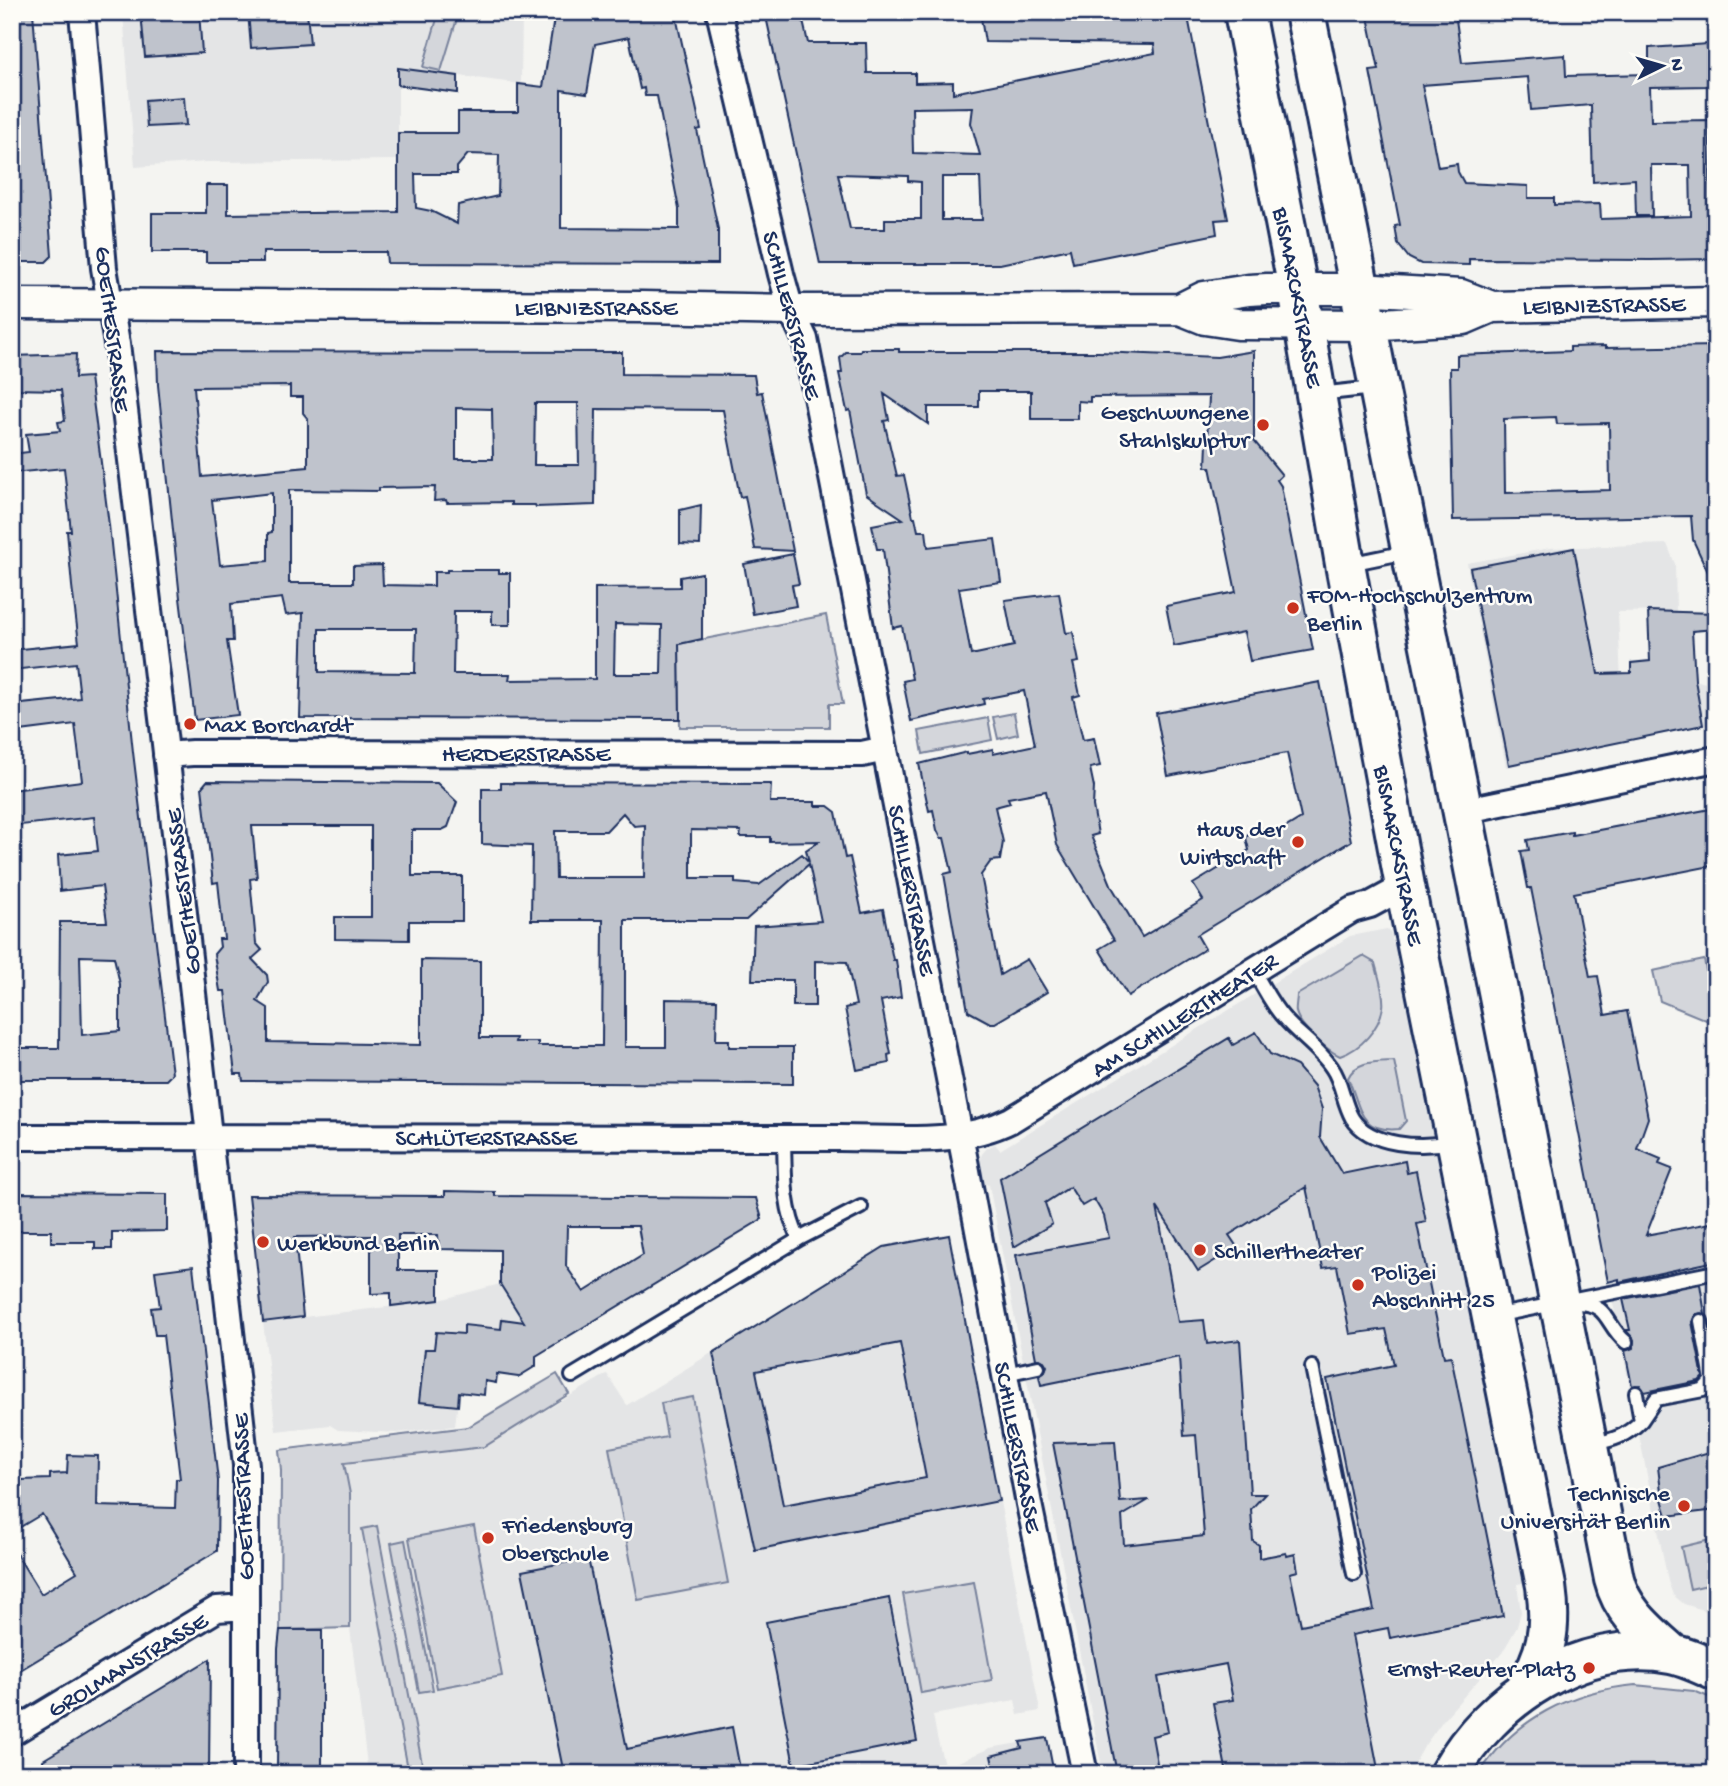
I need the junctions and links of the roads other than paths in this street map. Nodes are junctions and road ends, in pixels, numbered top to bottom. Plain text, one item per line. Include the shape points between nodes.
1 (82, 12) edge
2 (719, 12) edge
3 (1244, 12) edge
4 (1305, 12) edge
5 (1716, 302) edge
6 (12, 304) edge
7 (110, 304) junction
8 (1301, 307) junction
9 (1362, 307) junction
10 (791, 310) junction
11 (1378, 388) junction
12 (1317, 394) junction
13 (1410, 551) junction
14 (1345, 564) junction
15 (886, 749) junction
16 (166, 755) junction
17 (1716, 759) edge
18 (1462, 811) junction
19 (1405, 886) junction
20 (1254, 972) junction
21 (12, 1136) edge
22 (960, 1136) junction
23 (210, 1138) junction
24 (784, 1138) junction
25 (1456, 1142) junction
26 (861, 1207) dead end
27 (799, 1239) junction
28 (1716, 1272) edge
29 (1560, 1303) junction
30 (1490, 1317) junction
31 (1699, 1325) dead end
32 (1626, 1342) dead end
33 (1038, 1367) dead end
34 (1312, 1367) dead end
35 (1005, 1374) junction
36 (572, 1376) dead end
37 (1636, 1393) dead end
38 (1642, 1421) junction
39 (1602, 1442) junction
40 (1354, 1574) dead end
41 (245, 1607) junction
42 (1672, 1654) junction
43 (1716, 1671) edge
44 (1524, 1691) junction
45 (12, 1733) edge
46 (246, 1774) edge
47 (1085, 1774) edge
48 (1449, 1774) edge

1 - 7 street, GOETHESTRASSE
2 - 10 street, SCHILLERSTRASSE
3 - 8 main road, BISMARCKSTRASSE
4 - 9 main road
5 - 9 street, LEIBNIZSTRASSE via 1492,307 1464,319
6 - 7 street, LEIBNIZSTRASSE
7 - 10 street, LEIBNIZSTRASSE
7 - 16 street, GOETHESTRASSE
8 - 9 street, LEIBNIZSTRASSE
8 - 10 street, LEIBNIZSTRASSE via 1249,290 1204,297 1180,309
8 - 12 main road, BISMARCKSTRASSE
9 - 11 main road
10 - 15 street, SCHILLERSTRASSE via 805,339
11 - 12 lane
11 - 13 main road
12 - 14 main road, BISMARCKSTRASSE
13 - 14 lane
13 - 18 main road
14 - 19 main road, BISMARCKSTRASSE
15 - 16 street, HERDERSTRASSE via 862,754
15 - 22 street, SCHILLERSTRASSE
16 - 23 street, GOETHESTRASSE
17 - 18 street
18 - 29 main road
19 - 20 street, AM SCHILLERTHEATER via 1352,910
19 - 25 main road, BISMARCKSTRASSE
20 - 22 street, AM SCHILLERTHEATER via 1012,1120
20 - 25 lane via 1282,1017 1333,1069 1353,1119 1363,1129 1405,1145
21 - 23 street, SCHLÜTERSTRASSE
22 - 24 street, SCHLÜTERSTRASSE
22 - 35 street, SCHILLERSTRASSE
23 - 24 street, SCHLÜTERSTRASSE
23 - 41 street, GOETHESTRASSE via 246,1465
24 - 27 lane via 786,1200
25 - 30 main road, BISMARCKSTRASSE
26 - 27 lane
27 - 36 lane
28 - 29 lane
29 - 30 lane
29 - 32 lane via 1598,1306
29 - 39 main road
30 - 44 main road, BISMARCKSTRASSE via 1549,1603 1546,1646
31 - 38 lane via 1712,1380 1655,1394
33 - 35 lane
34 - 40 lane
35 - 47 street, SCHILLERSTRASSE
37 - 38 lane
38 - 39 lane via 1629,1433
39 - 42 main road via 1609,1556 1620,1598
41 - 45 street, GROLMANSTRASSE via 218,1609
41 - 46 street, GOETHESTRASSE
42 - 43 main road
42 - 44 main road via 1646,1652 1589,1660 1545,1677
44 - 48 main road via 1471,1740

